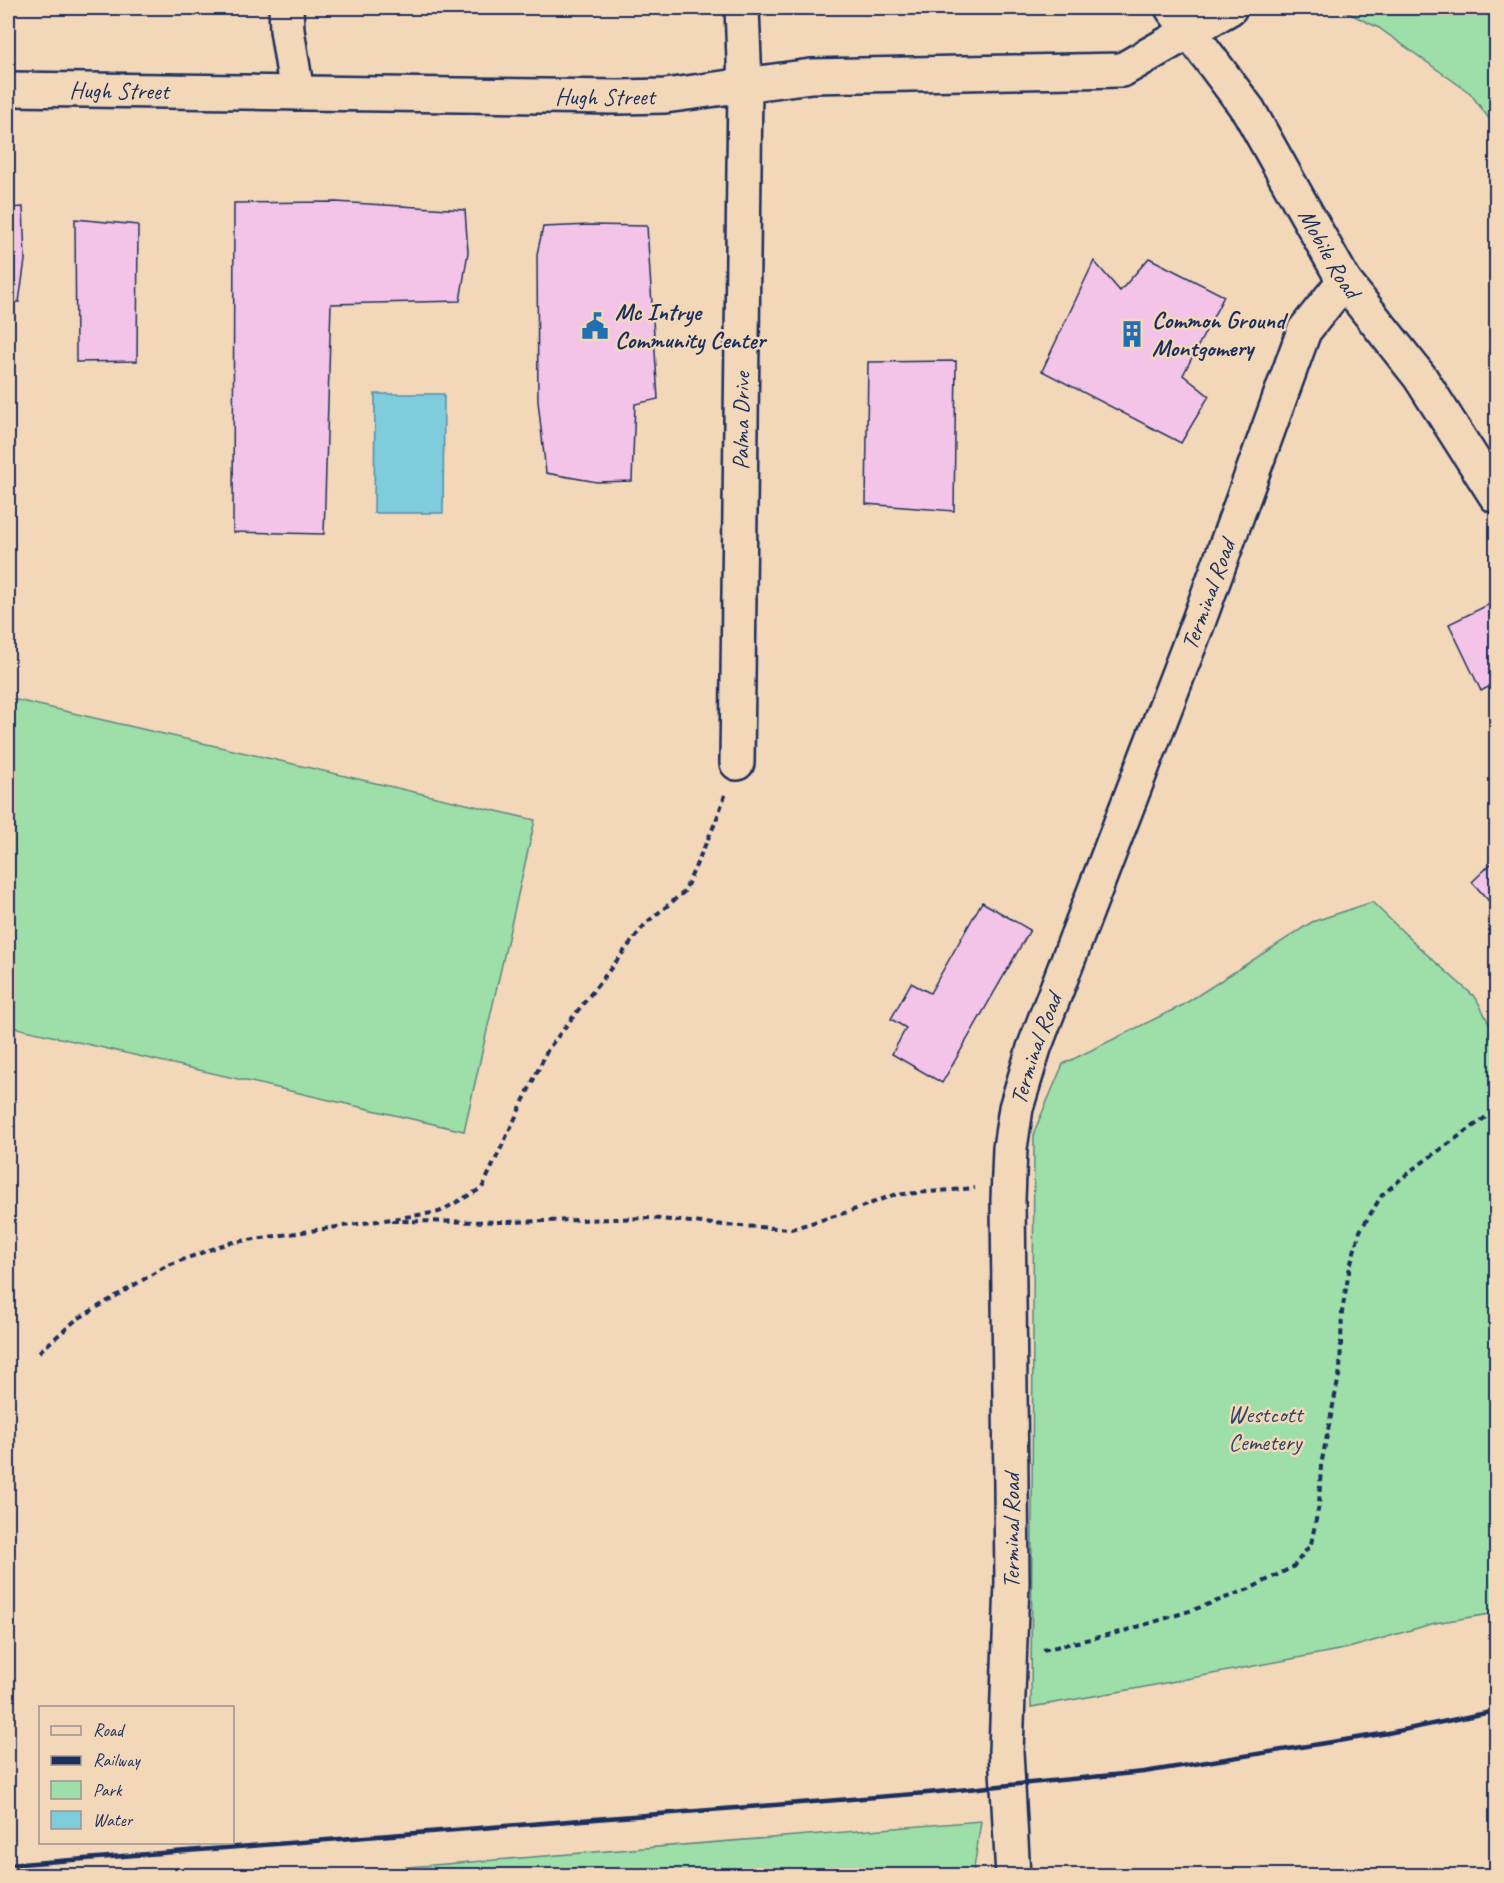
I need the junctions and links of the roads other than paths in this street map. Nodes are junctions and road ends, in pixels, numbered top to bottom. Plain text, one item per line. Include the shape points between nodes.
1 (286, 8) edge
2 (742, 8) edge
3 (1230, 8) edge
4 (1181, 20) edge
5 (745, 85) junction
6 (8, 89) edge
7 (297, 93) junction
8 (1344, 281) junction
9 (1497, 496) edge
10 (736, 763) road end
11 (1013, 1875) edge

1 - 7 street
2 - 5 street, Palma Drive
3 - 4 street, Hugh Street
4 - 5 street, Hugh Street via 1122,70 811,76
4 - 8 street, Mobile Road via 1249,111
5 - 7 street, Hugh Street via 665,96 618,97
5 - 10 street, Palma Drive
6 - 7 street, Hugh Street
8 - 9 street, Mobile Road via 1420,377
8 - 11 street, Terminal Road via 1304,331 1199,620 1034,1048 1016,1108 1008,1186 1012,1582 1006,1762

